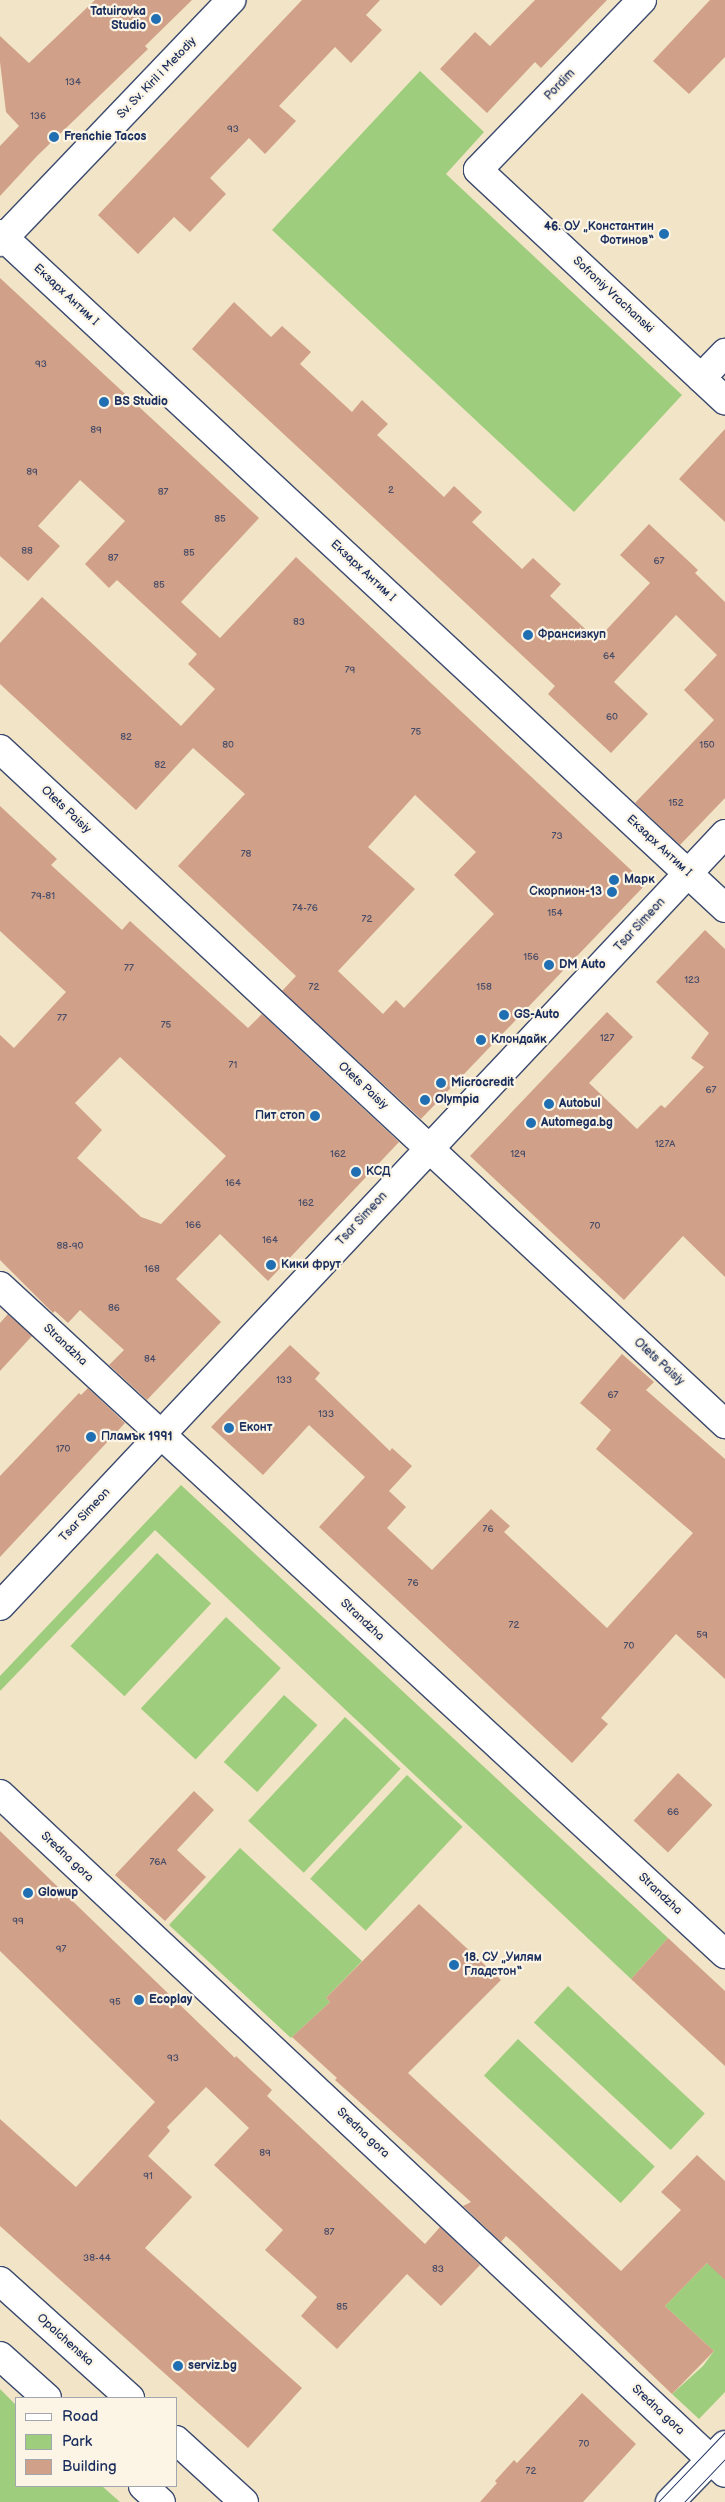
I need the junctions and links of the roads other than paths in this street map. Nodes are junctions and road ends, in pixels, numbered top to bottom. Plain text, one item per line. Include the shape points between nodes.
1 (230, 0) edge
2 (642, 0) edge
3 (478, 170) joint
4 (1, 238) edge
5 (725, 353) edge
6 (701, 378) junction
7 (725, 400) edge
8 (0, 749) edge
9 (725, 834) edge
10 (688, 873) junction
11 (725, 908) edge
12 (428, 1148) junction
13 (0, 1286) edge
14 (725, 1424) edge
15 (161, 1434) junction
16 (0, 1606) edge
17 (0, 1794) edge
18 (725, 1954) edge
19 (0, 2281) edge
20 (0, 2356) edge
21 (46, 2397) edge
22 (129, 2397) edge
23 (178, 2442) edge
24 (720, 2459) edge
25 (144, 2487) edge
26 (161, 2502) edge
27 (244, 2502) edge
28 (670, 2502) edge

1 - 4 street, Sv. Sv. Kiril i Metodiy
2 - 3 street, Pordim
3 - 6 street, Sofroniy Vrachanski
4 - 10 street, Екзарх Антим I
5 - 6 street
6 - 7 street, Sofroniy Vrachanski
8 - 12 street, Otets Paisiy
9 - 10 street, Tsar Simeon
10 - 11 street, Екзарх Антим I
10 - 12 street, Tsar Simeon
12 - 14 street, Otets Paisiy
12 - 15 street, Tsar Simeon
13 - 15 street, Strandzha
15 - 16 street, Tsar Simeon
15 - 18 street, Strandzha
17 - 24 street, Sredna gora
19 - 22 street, Opalchenska
20 - 21 street
23 - 27 street
24 - 28 street
25 - 26 street

